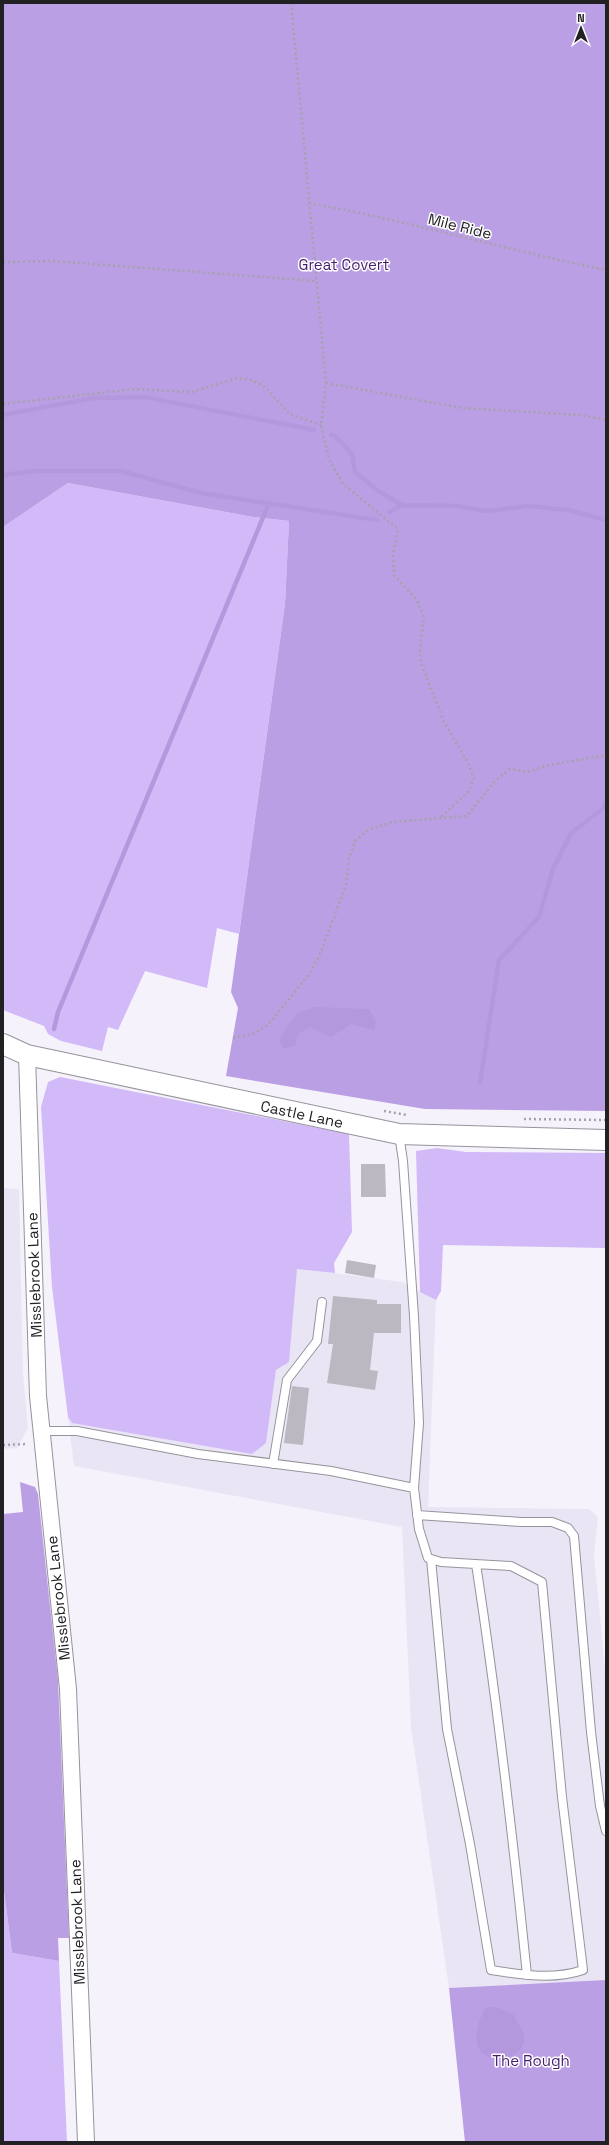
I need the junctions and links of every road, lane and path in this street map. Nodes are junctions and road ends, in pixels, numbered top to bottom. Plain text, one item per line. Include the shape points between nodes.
1 (291, 3) edge
2 (309, 203) junction
3 (3, 262) edge
4 (606, 270) edge
5 (316, 281) junction
6 (326, 383) junction
7 (3, 404) edge
8 (606, 420) edge
9 (321, 425) junction
10 (606, 755) edge
11 (441, 817) junction
12 (232, 1038) dead end
13 (3, 1044) edge
14 (28, 1055) junction
15 (377, 1110) dead end
16 (408, 1116) dead end
17 (519, 1118) dead end
18 (606, 1120) edge
19 (399, 1134) junction
20 (606, 1140) edge
21 (322, 1302) dead end
22 (42, 1438) junction
23 (3, 1446) edge
24 (273, 1464) junction
25 (414, 1488) junction
26 (417, 1515) junction
27 (432, 1559) junction
28 (476, 1564) junction
29 (606, 1831) edge
30 (527, 1975) junction
31 (86, 2142) edge

1 - 2 path
2 - 4 path, Mile Ride via 372,215 532,255
2 - 5 path
3 - 5 path via 53,261
5 - 6 path
6 - 8 path via 462,408 580,415
6 - 9 path
7 - 9 path via 136,389 192,392 237,378 252,380 265,387 290,414
9 - 11 path via 329,459 343,484 398,529 393,555 394,574 416,599 424,617 421,663 444,722 474,778 468,792
10 - 11 path via 545,766 527,772 510,769 495,781 467,816
11 - 12 path via 392,822 368,830 355,841 349,859 346,885 319,957 311,970 268,1025 253,1034
13 - 14 street, Castle Lane
14 - 19 street, Castle Lane
14 - 22 street, Misslebrook Lane via 38,1388
15 - 16 path
17 - 18 path
19 - 20 street, Castle Lane
19 - 25 lane via 414,1316 419,1424
21 - 24 lane via 317,1341 287,1380
22 - 23 path
22 - 24 lane via 77,1431 198,1454
22 - 31 street, Misslebrook Lane via 68,1689
24 - 25 lane via 331,1471
25 - 26 lane
26 - 27 lane via 422,1544 428,1558
26 - 29 lane via 552,1522 568,1528 574,1536 591,1732 600,1806
27 - 28 lane
27 - 30 lane via 447,1729 491,1970
28 - 30 lane via 495,1691
28 - 30 lane via 511,1566 542,1582 562,1797 583,1970 569,1974

